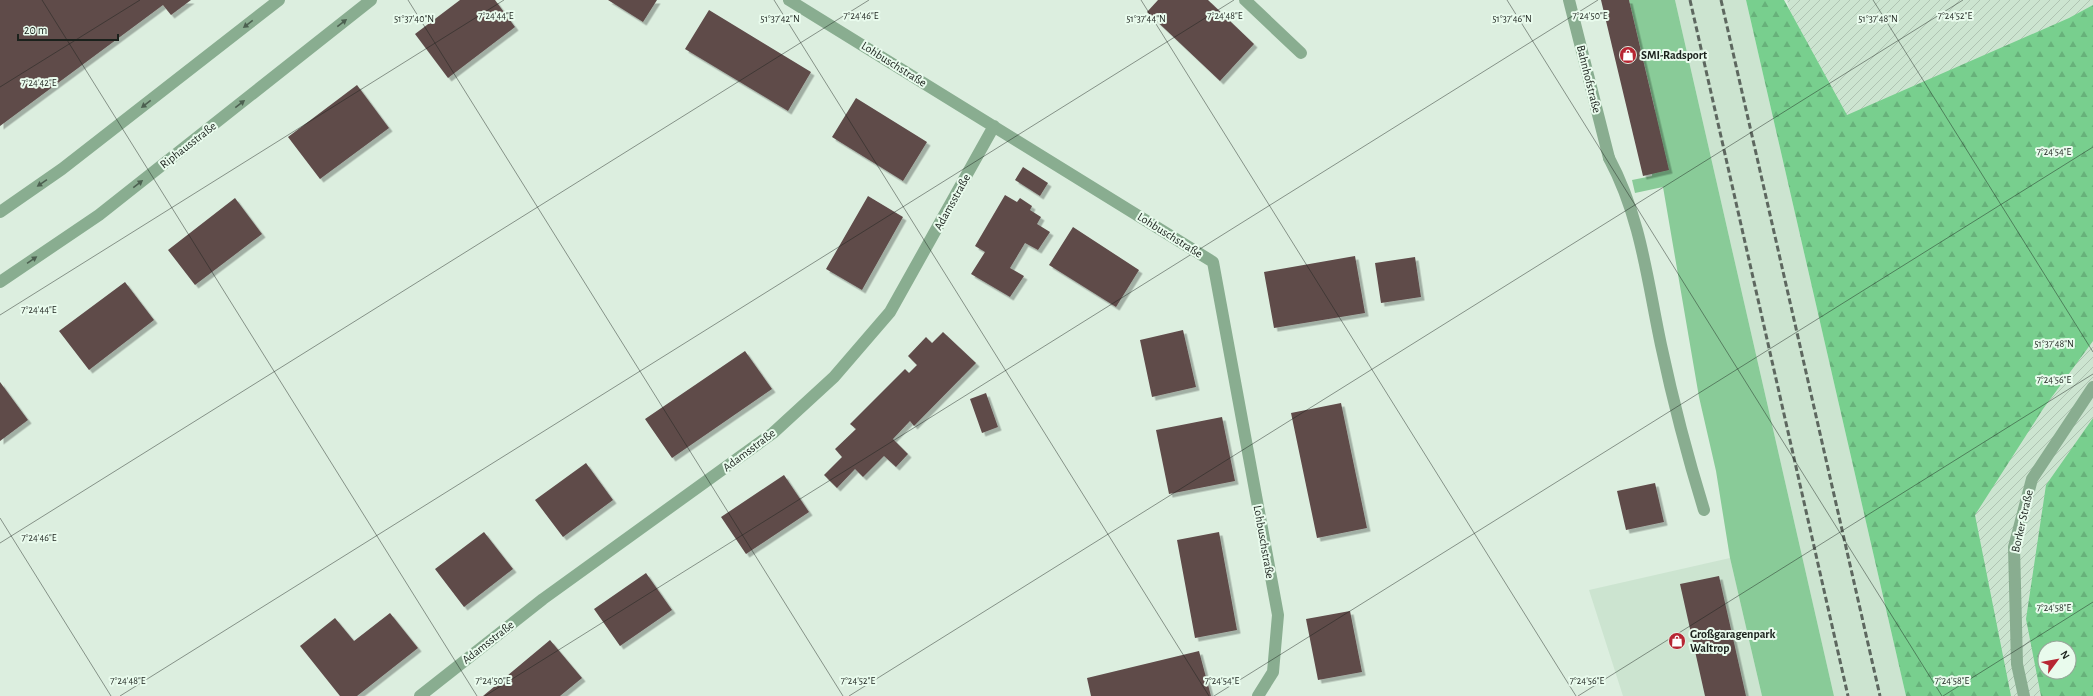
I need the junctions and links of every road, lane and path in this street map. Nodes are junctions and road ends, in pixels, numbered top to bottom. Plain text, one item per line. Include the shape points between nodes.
1 (279, 0) edge
2 (371, 0) edge
3 (789, 0) edge
4 (1245, 0) edge
5 (1569, 0) edge
6 (1301, 53) dead end
7 (994, 126) junction
8 (0, 212) edge
9 (0, 282) edge
10 (2093, 387) edge
11 (1704, 510) dead end
12 (420, 696) edge
13 (1258, 696) edge
14 (2024, 696) edge

1 -> 8 street via 62,169
9 -> 2 street, Riphausstraße via 99,215
3 - 7 street, Lohbuschstraße
4 - 6 street
5 - 11 street, Bahnhofstraße via 1609,158 1623,184 1637,225 1684,447
7 - 12 street, Adamsstraße via 890,312 834,377 773,433 543,599
7 - 13 street, Lohbuschstraße via 1213,262 1278,615 1273,672
10 - 14 street, Borker Straße via 2032,479 2014,547 2017,664

